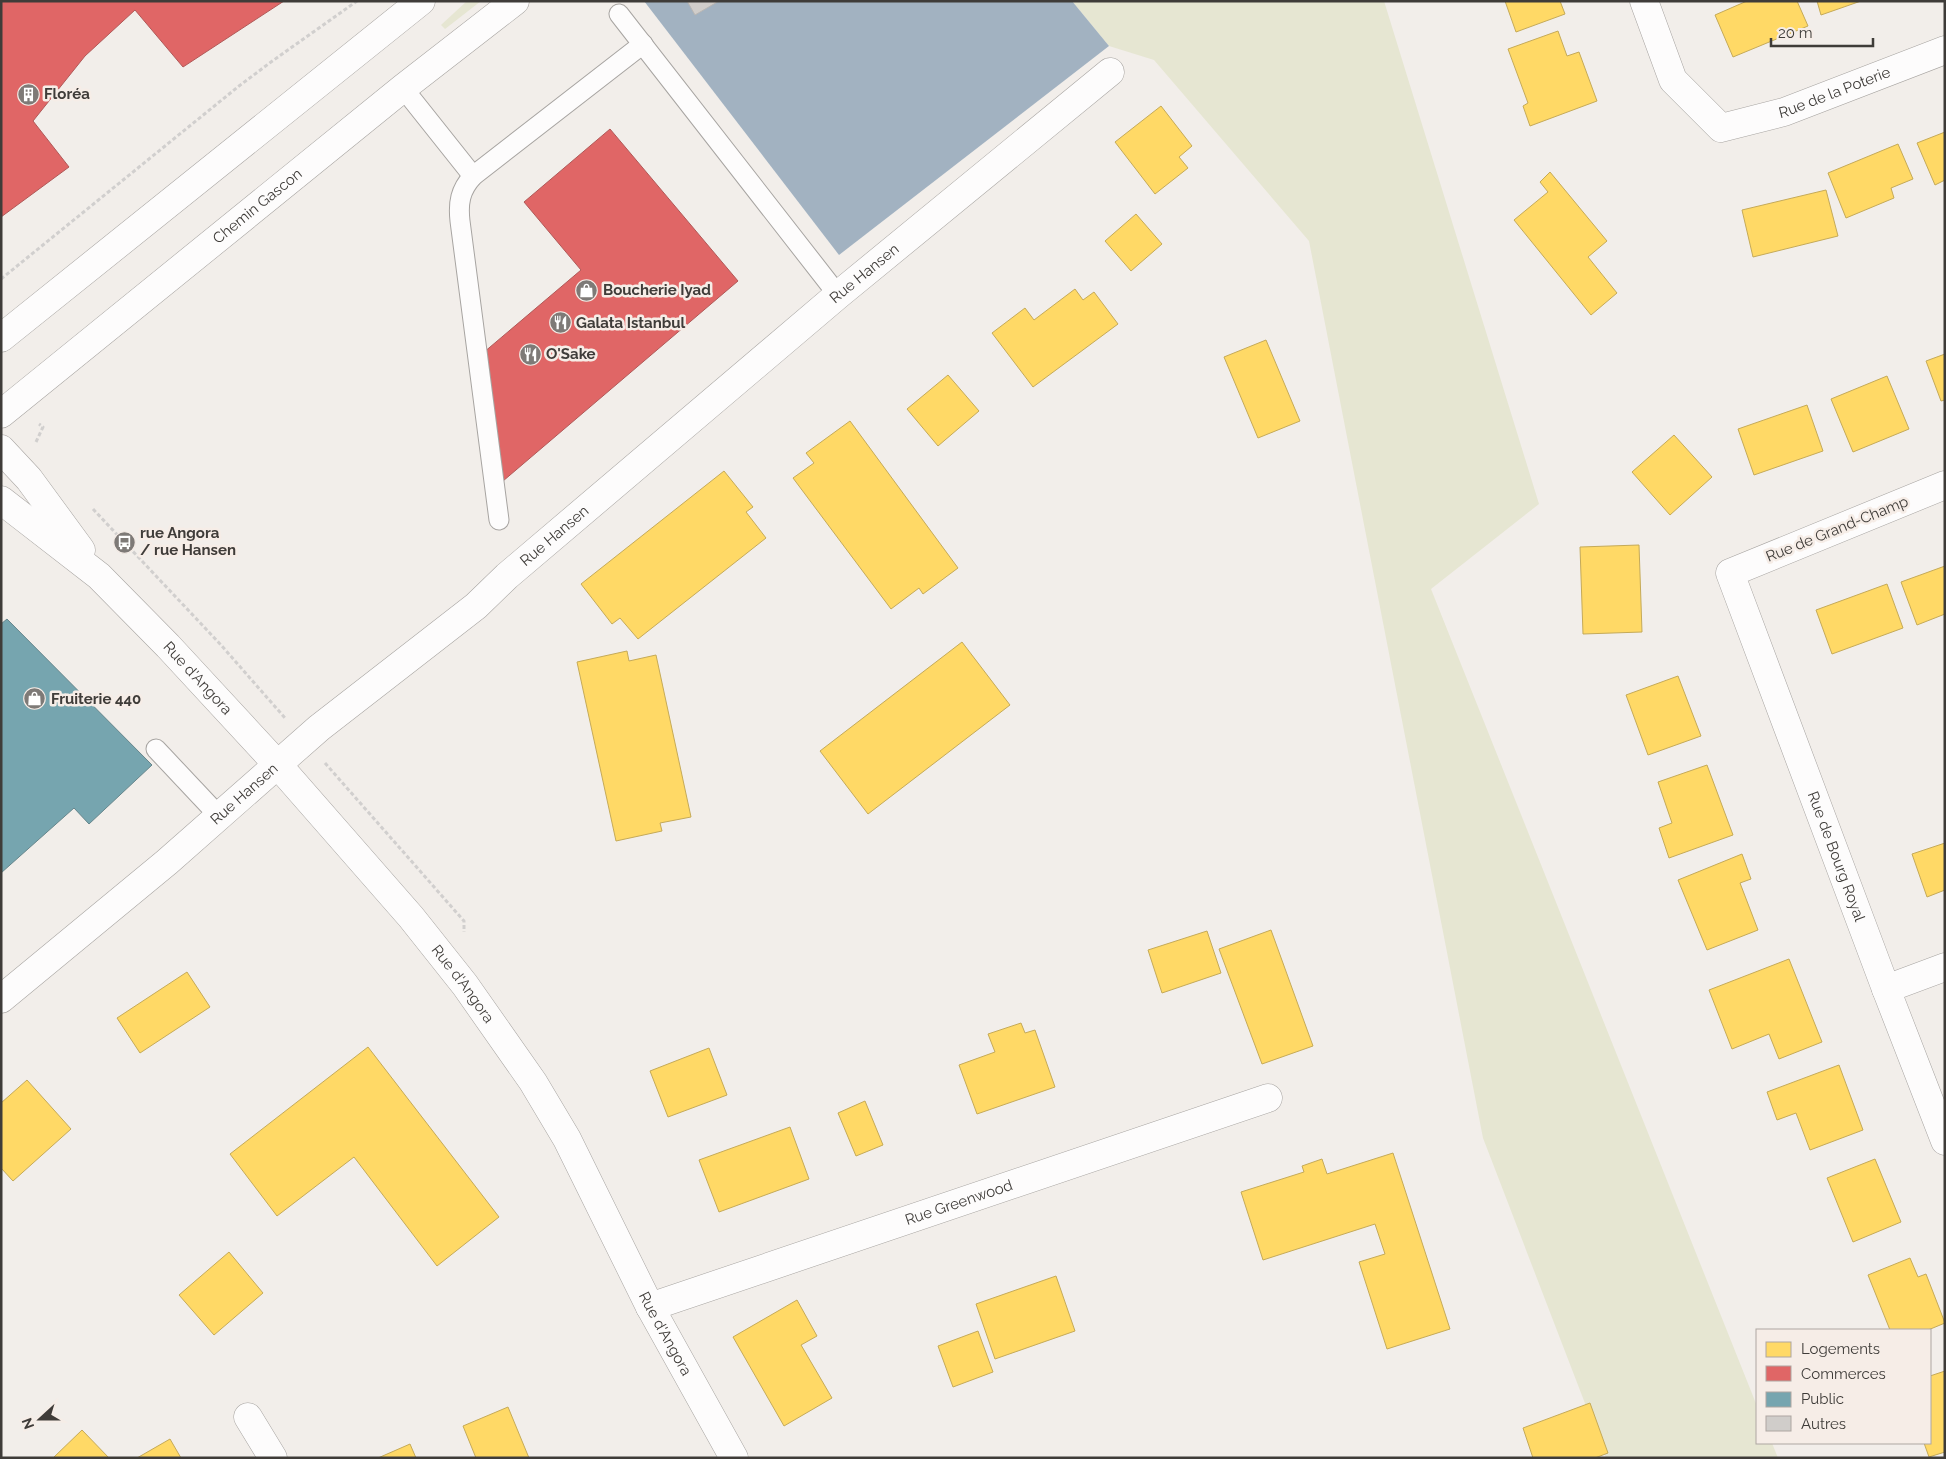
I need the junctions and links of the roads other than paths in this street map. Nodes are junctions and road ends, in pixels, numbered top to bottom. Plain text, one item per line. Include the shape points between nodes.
1 (421, 1) edge
2 (515, 1) edge
3 (1644, 1) edge
4 (619, 14) dead end
5 (642, 44) junction
6 (1945, 50) edge
7 (1110, 72) dead end
8 (403, 88) junction
9 (473, 176) junction
10 (838, 295) junction
11 (1, 338) edge
12 (1, 414) edge
13 (1, 449) edge
14 (1945, 485) edge
15 (1, 500) edge
16 (499, 520) dead end
17 (1730, 573) joint
18 (99, 576) junction
19 (156, 749) dead end
20 (278, 765) junction
21 (220, 816) junction
22 (1945, 967) edge
23 (1886, 990) junction
24 (1, 999) edge
25 (1268, 1098) dead end
26 (1945, 1140) edge
27 (650, 1307) junction
28 (248, 1417) dead end
29 (273, 1458) edge
30 (734, 1458) edge

1 - 11 street
2 - 8 street, Chemin Gascon
3 - 6 street, Rue de la Poterie via 1673,80 1721,128 1784,112
4 - 5 lane
5 - 9 lane
5 - 10 lane
7 - 10 street, Rue Hansen
8 - 9 lane
8 - 12 street, Chemin Gascon
9 - 16 lane via 463,190 459,208
10 - 20 street, Rue Hansen via 507,576 476,606 319,728
13 - 18 street, Rue d'Angora via 30,479
14 - 17 street, Rue de Grand-Champ
15 - 18 street, Rue d'Angora
17 - 23 street, Rue de Bourg Royal
18 - 20 street, Rue d'Angora
19 - 21 lane
20 - 21 street, Rue Hansen
20 - 27 street, Rue d'Angora via 423,932 496,1026 581,1164
21 - 24 street, Rue Hansen
22 - 23 street
23 - 26 street, Rue de Bourg Royal
25 - 27 street, Rue Greenwood
27 - 30 street, Rue d'Angora
28 - 29 street

